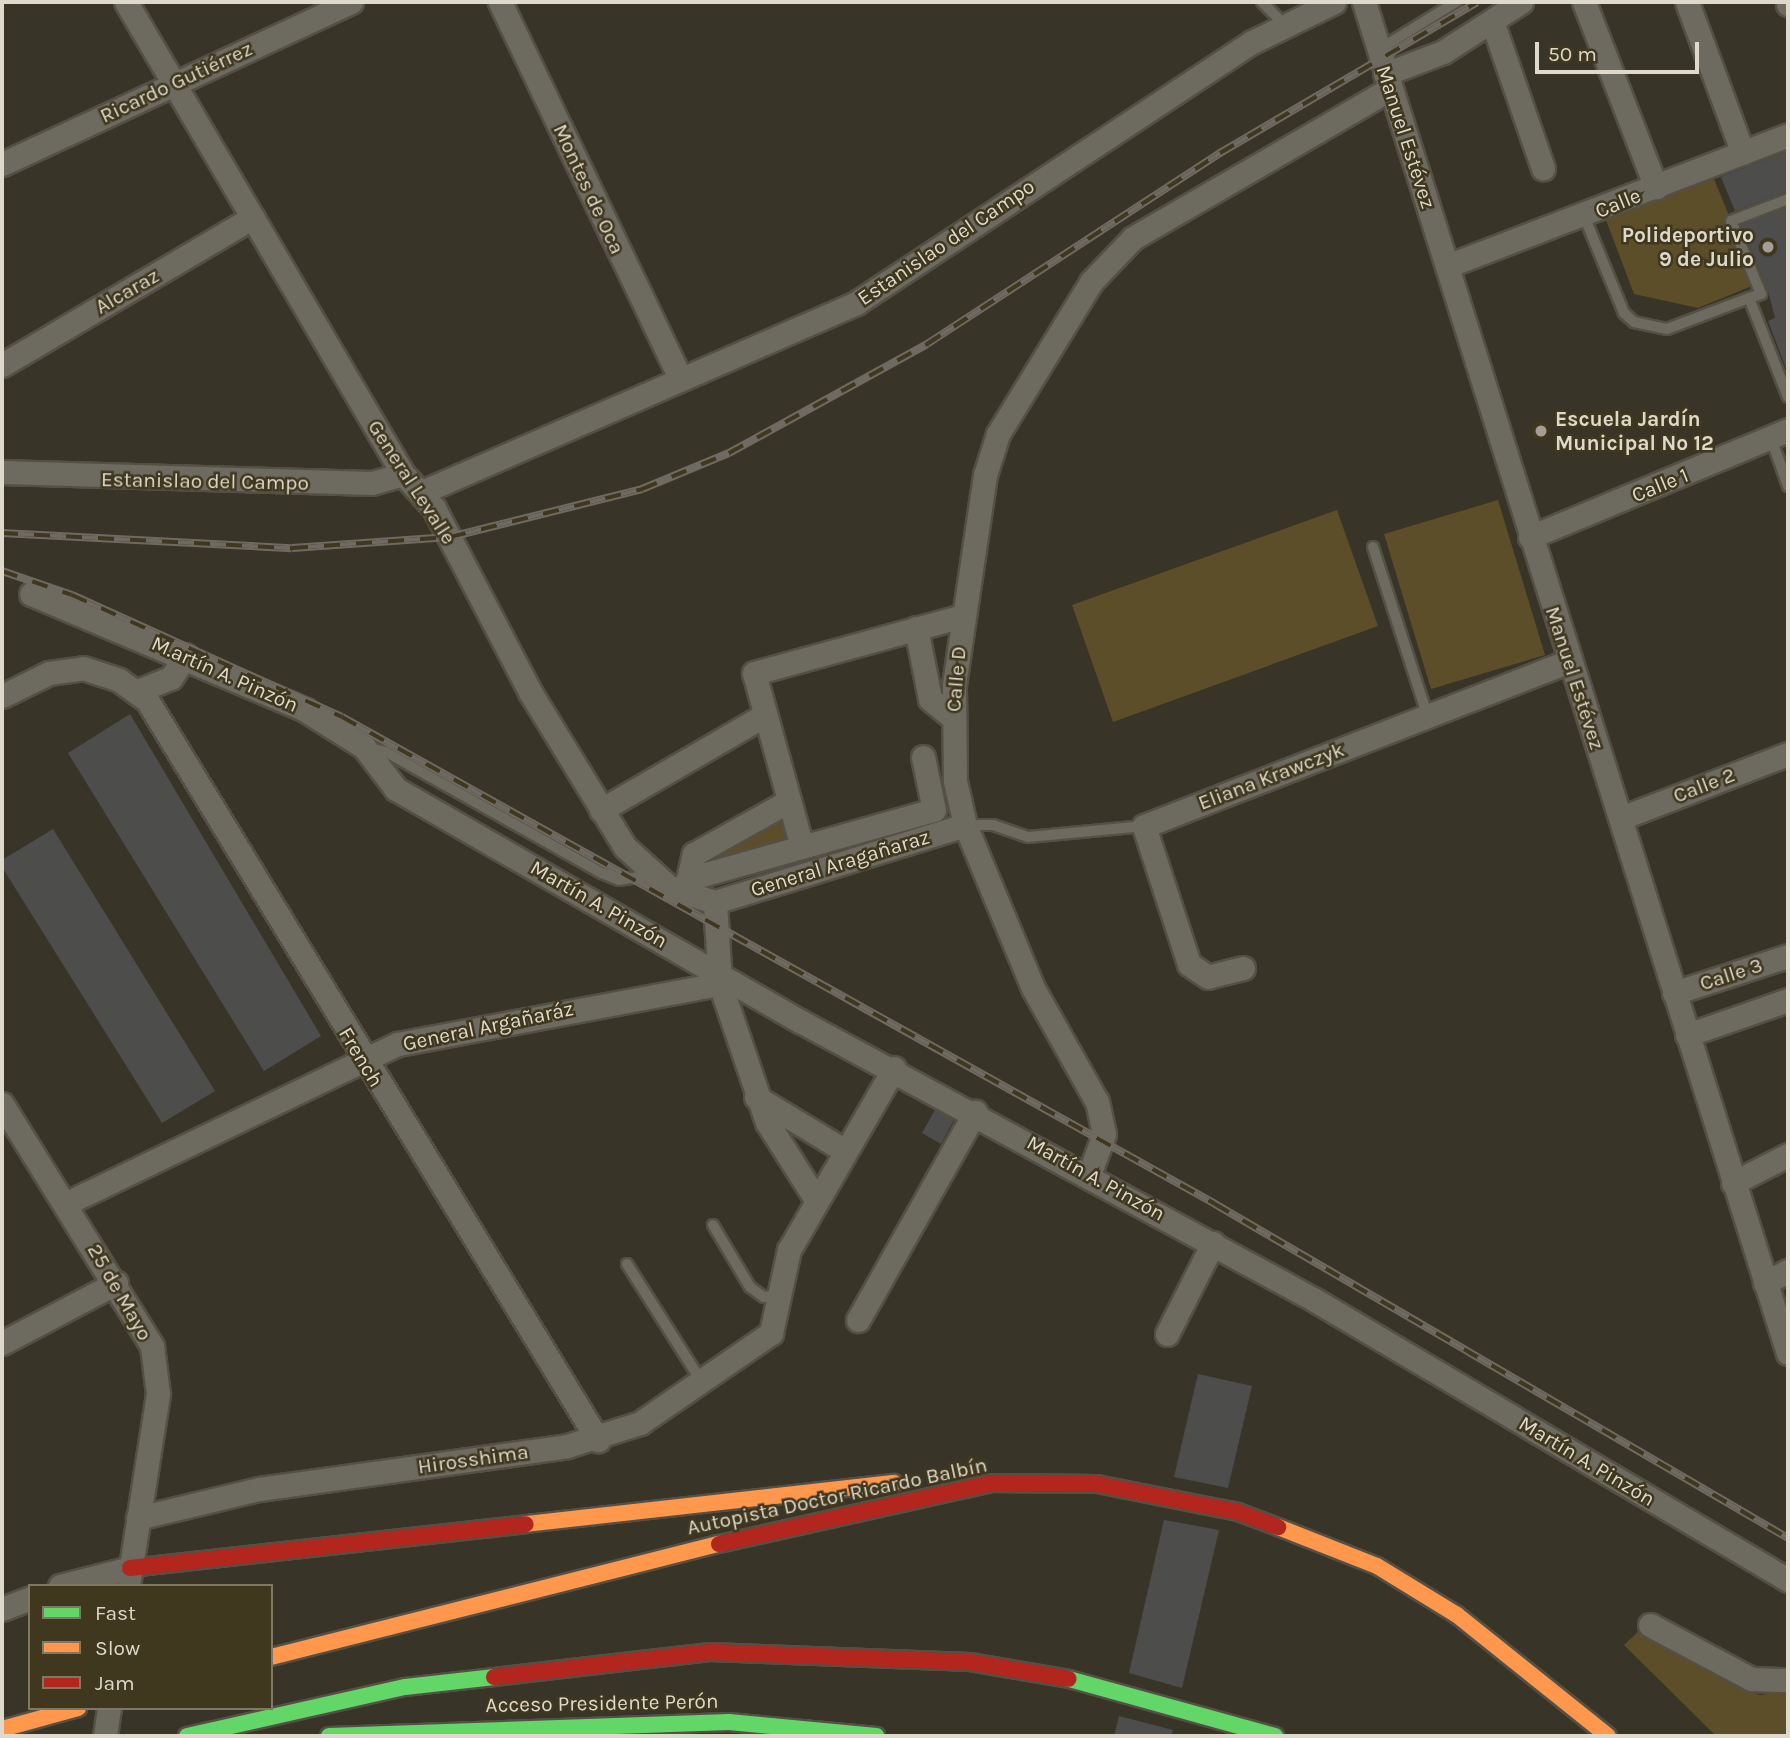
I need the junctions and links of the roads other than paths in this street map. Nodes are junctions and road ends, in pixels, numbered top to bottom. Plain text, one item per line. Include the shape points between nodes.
1 (126, 2) edge
2 (351, 2) edge
3 (500, 2) edge
4 (1262, 2) edge
5 (1334, 2) edge
6 (1364, 2) edge
7 (1456, 2) edge
8 (1521, 2) edge
9 (1584, 2) edge
10 (1687, 2) edge
11 (1492, 20) junction
12 (1284, 24) junction
13 (1378, 50) junction
14 (1388, 82) junction
15 (172, 83) junction
16 (1788, 135) edge
17 (1743, 153) junction
18 (2, 164) edge
19 (1542, 168) dead end
20 (1656, 188) junction
21 (1788, 199) edge
22 (1584, 216) junction
23 (253, 217) junction
24 (1447, 266) junction
25 (1749, 298) junction
26 (2, 365) edge
27 (679, 374) junction
28 (1788, 397) edge
29 (1780, 435) edge
30 (3, 473) edge
31 (403, 474) junction
32 (1788, 486) edge
33 (422, 492) junction
34 (1530, 537) junction
35 (1373, 547) dead end
36 (31, 594) dead end
37 (962, 616) junction
38 (916, 628) junction
39 (186, 655) junction
40 (1569, 661) junction
41 (128, 686) junction
42 (2, 696) edge
43 (1427, 714) junction
44 (765, 715) junction
45 (951, 716) junction
46 (365, 747) junction
47 (1788, 754) edge
48 (923, 757) dead end
49 (396, 789) joint
50 (789, 801) junction
51 (601, 810) junction
52 (1621, 818) junction
53 (965, 825) junction
54 (1144, 826) junction
55 (802, 847) junction
56 (650, 875) junction
57 (684, 885) junction
58 (715, 902) junction
59 (1788, 956) edge
60 (1243, 968) dead end
61 (718, 978) junction
62 (1674, 993) junction
63 (1788, 1000) edge
64 (1687, 1035) junction
65 (362, 1058) junction
66 (894, 1068) junction
67 (756, 1097) junction
68 (2, 1104) edge
69 (975, 1112) junction
70 (845, 1151) junction
71 (1788, 1156) edge
72 (1090, 1175) junction
73 (1733, 1183) junction
74 (817, 1201) junction
75 (67, 1203) junction
76 (713, 1225) dead end
77 (1213, 1243) junction
78 (627, 1264) dead end
79 (1788, 1272) edge
80 (116, 1283) junction
81 (1766, 1283) junction
82 (776, 1295) junction
83 (858, 1320) dead end
84 (1167, 1334) dead end
85 (2, 1343) edge
86 (1788, 1353) edge
87 (702, 1382) junction
88 (598, 1440) junction
89 (991, 1483) junction
90 (138, 1518) junction
91 (129, 1577) edge
92 (1788, 1580) edge
93 (75, 1584) edge
94 (28, 1599) edge
95 (2, 1609) edge
96 (1650, 1625) dead end
97 (273, 1656) edge
98 (1788, 1680) edge
99 (71, 1710) edge
100 (109, 1710) edge
101 (2, 1729) edge
102 (105, 1736) edge
103 (187, 1736) edge
104 (329, 1736) edge
105 (876, 1736) edge
106 (1275, 1736) edge
107 (1608, 1736) edge

1 - 15 street, General Levalle
2 - 15 street, Ricardo Gutiérrez
3 - 27 street, Montes de Oca
4 - 12 lane
5 - 12 street, Estanislao del Campo
6 - 13 street, Manuel Estévez
7 - 13 lane
8 - 11 street, Calle D
9 - 20 street
10 - 17 street
11 - 14 street, Calle D
11 - 19 street
12 - 27 street, Estanislao del Campo via 856,303 746,355
13 - 14 street, Manuel Estévez
14 - 24 street, Manuel Estévez
14 - 37 street, Calle D via 1133,238 1091,282 998,434 970,547
15 - 18 street, Ricardo Gutiérrez
15 - 23 street, General Levalle
16 - 17 street, Calle
17 - 20 street, Calle
20 - 22 street, Calle
21 - 25 lane via 1731,221 1761,294
22 - 24 street, Calle
22 - 25 lane via 1624,313 1634,323 1667,329
23 - 26 street, Alcaraz
23 - 31 street, General Levalle
24 - 34 street, Manuel Estévez
25 - 28 lane
27 - 33 street, Estanislao del Campo
29 - 32 lane
29 - 34 street, Calle 1
30 - 31 street, Estanislao del Campo via 372,483
31 - 33 street, General Levalle
33 - 51 street, General Levalle
34 - 40 street, Manuel Estévez
35 - 43 lane
36 - 39 street, M.artín A. Pinzón
37 - 38 street
37 - 45 street, Calle D
38 - 44 street via 754,673
38 - 45 street via 930,699
39 - 41 street via 171,678
39 - 46 street, M.artín A. Pinzón via 305,710
40 - 43 street, Eliana Krawczyk
40 - 52 street, Manuel Estévez
41 - 42 street via 83,668 62,669
41 - 65 street, French
43 - 54 street, Eliana Krawczyk
44 - 50 street
44 - 51 street
45 - 53 street, Calle D
46 - 49 street, M.artín A. Pinzón
46 - 56 lane via 386,752 602,873 619,880
47 - 52 street, Calle 2
48 - 55 street via 934,810
49 - 61 street, Martín A. Pinzón
50 - 55 street
50 - 57 street via 694,854
51 - 56 street, General Levalle
52 - 62 street, Manuel Estévez
53 - 54 lane, Eliana Krawczyk via 993,825 1028,837
53 - 58 street, General Aragañaraz
53 - 72 street, Calle D via 1033,988 1091,1087 1104,1134
54 - 60 street via 1189,964 1208,978
55 - 57 street
56 - 57 street, General Levalle
57 - 58 street, General Levalle
58 - 61 street
59 - 62 street, Calle 3
61 - 65 street, General Argañaráz via 462,1028
61 - 66 street, Martín A. Pinzón
61 - 67 street
62 - 64 street, Manuel Estévez
63 - 64 street
64 - 73 street, Manuel Estévez
65 - 75 street, General Argañaráz
65 - 88 street, French
66 - 69 street, Martín A. Pinzón
66 - 70 street
67 - 70 street
67 - 74 street via 805,1192
68 - 75 street, 25 de Mayo
69 - 72 street, Martín A. Pinzón
69 - 83 street
70 - 74 street
71 - 73 street
72 - 77 street, Martín A. Pinzón
73 - 81 street, Manuel Estévez
74 - 82 street via 789,1250
75 - 80 street, 25 de Mayo
76 - 82 lane via 750,1287 764,1297
77 - 84 street
77 - 92 street, Martín A. Pinzón
78 - 87 lane
79 - 81 street
80 - 85 street
80 - 90 street, 25 de Mayo via 157,1364
81 - 86 street, Manuel Estévez
82 - 87 street, Hirosshima via 775,1324 761,1343
87 - 88 street, Hirosshima via 640,1423
88 - 90 street, Hirosshima via 259,1489
89 - 91 highway via 827,1487
89 - 97 highway, Autopista Doctor Ricardo Balbín via 677,1551
89 - 107 highway, Autopista Doctor Ricardo Balbín via 1150,1492 1238,1512 1332,1545 1422,1590
90 - 91 street, 25 de Mayo
91 - 93 street
94 - 95 street
96 - 98 street via 1751,1679
99 - 101 highway
100 - 102 street
103 - 106 highway via 374,1694 509,1671 699,1653 852,1653 1060,1676
104 - 105 highway, Acceso Presidente Perón via 729,1722

